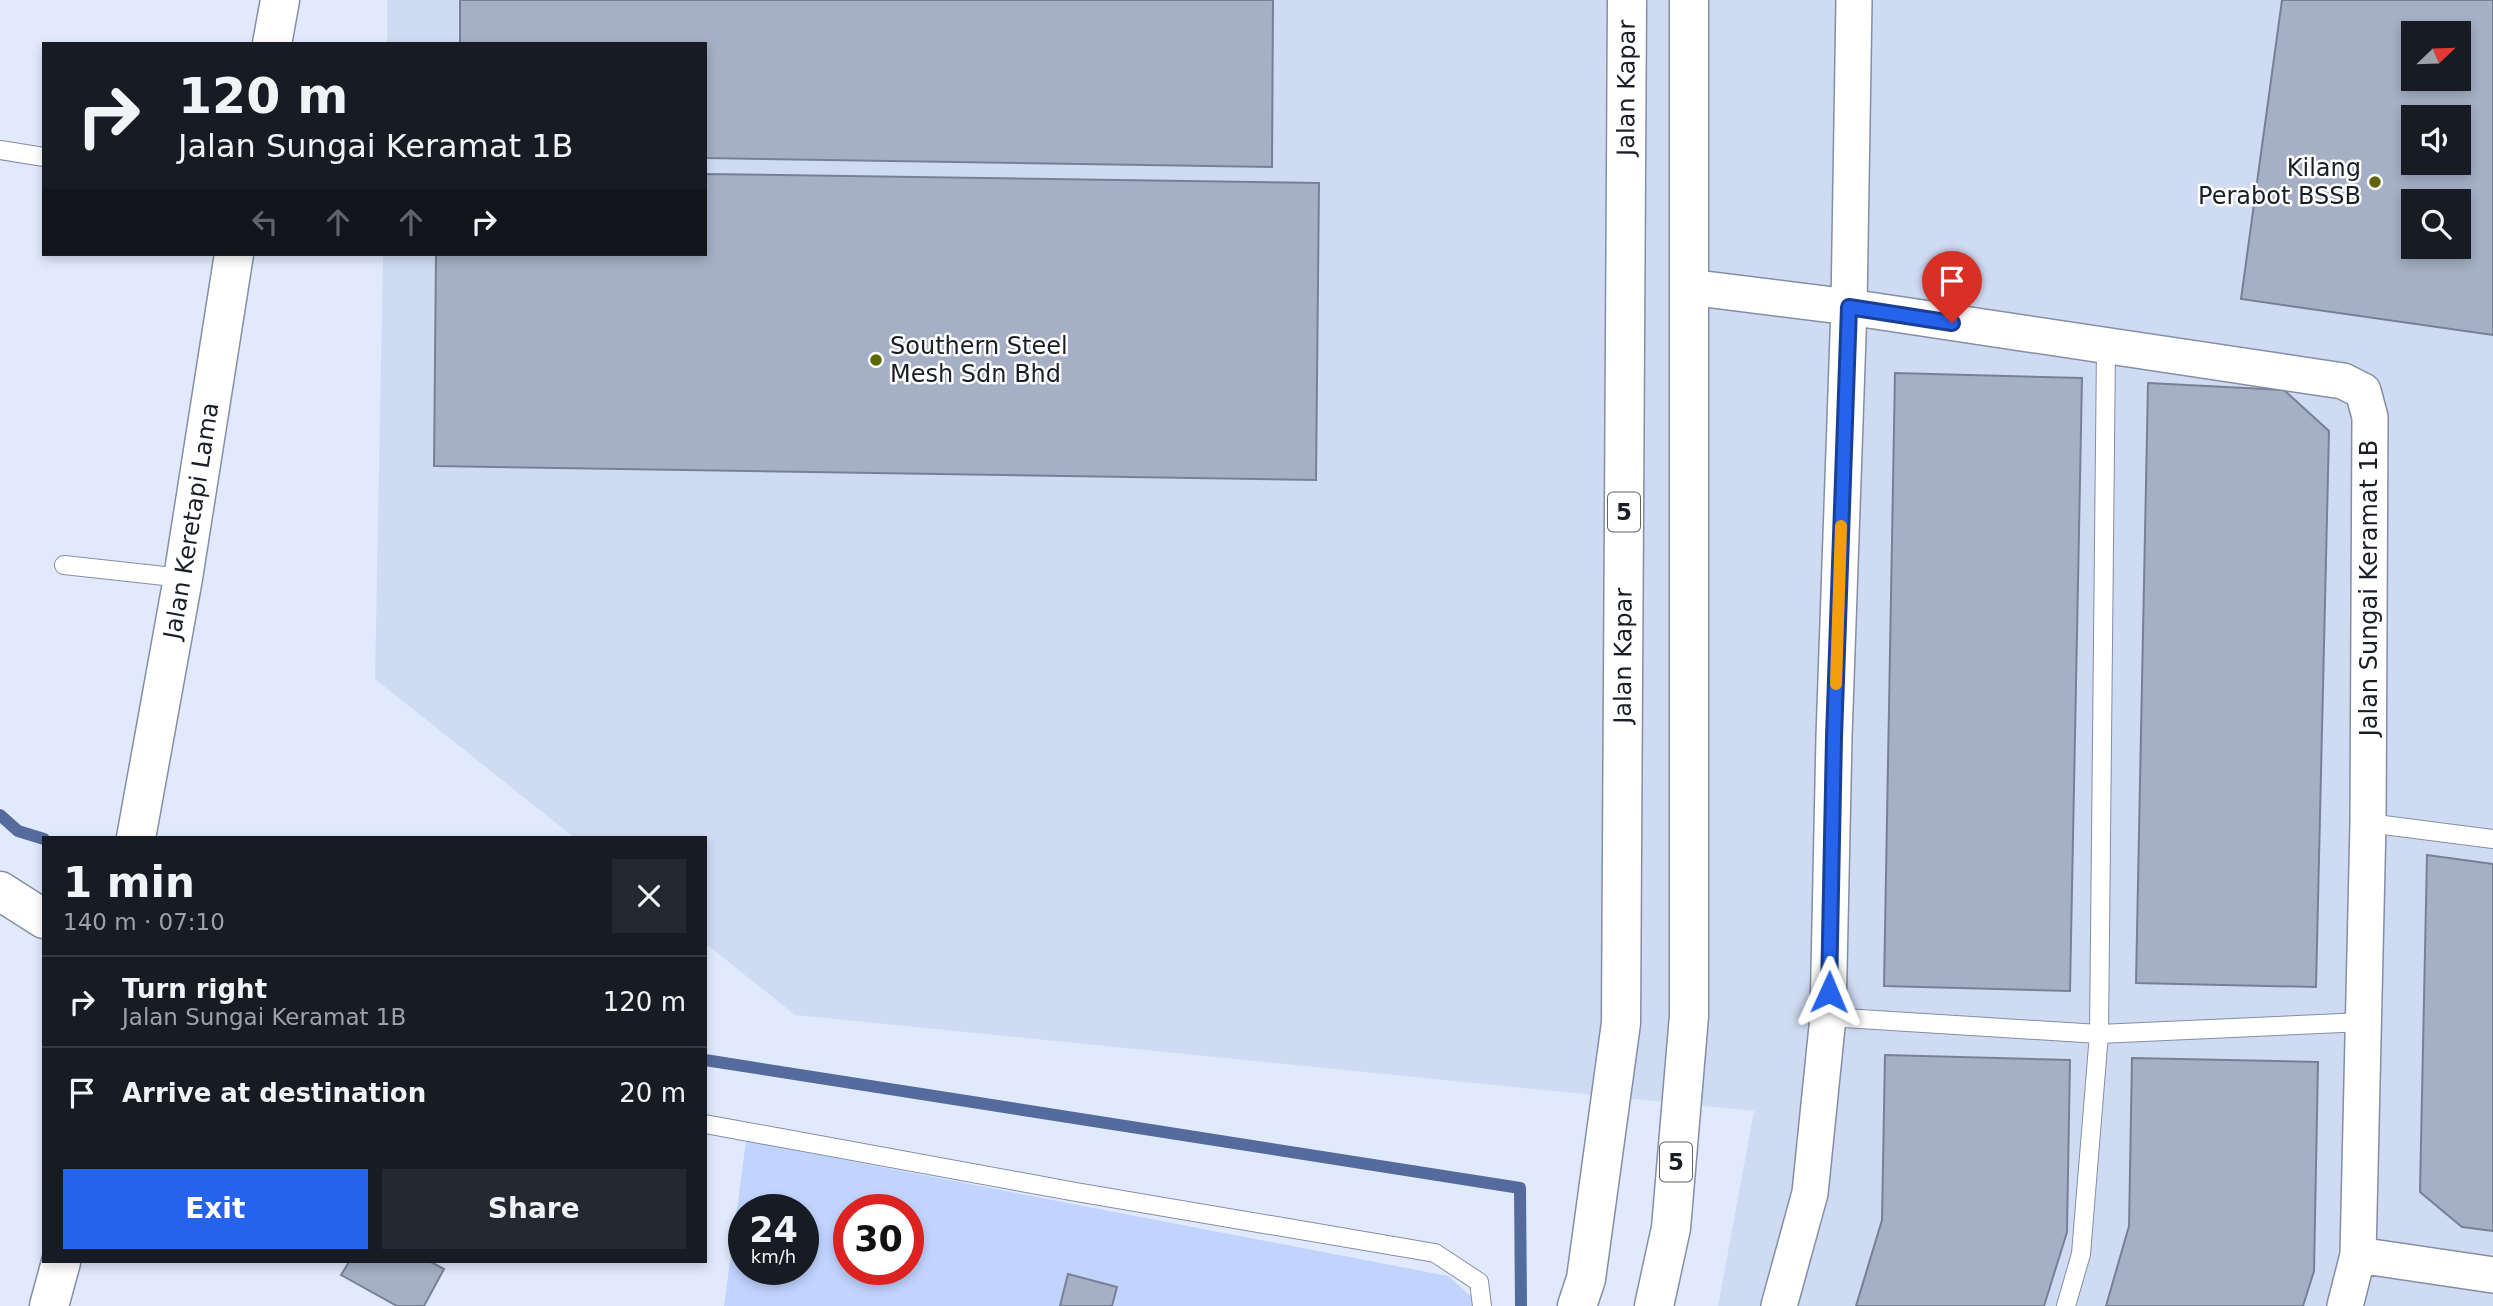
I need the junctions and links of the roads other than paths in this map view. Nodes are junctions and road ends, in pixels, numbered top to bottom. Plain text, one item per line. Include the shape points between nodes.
1 (280, 0) edge
2 (1627, 0) edge
3 (1689, 0) edge
4 (1854, 0) edge
5 (272, 42) edge
6 (0, 150) edge
7 (42, 157) edge
8 (234, 256) edge
9 (1689, 287) junction
10 (1849, 307) junction
11 (2106, 347) junction
12 (64, 565) dead end
13 (183, 578) junction
14 (2368, 823) junction
15 (136, 836) edge
16 (2493, 839) edge
17 (0, 891) edge
18 (42, 918) edge
19 (1828, 1017) junction
20 (2364, 1022) junction
21 (2099, 1034) junction
22 (707, 1124) edge
23 (2358, 1255) junction
24 (61, 1263) edge
25 (2493, 1275) edge
26 (49, 1306) edge
27 (1482, 1306) edge
28 (1577, 1306) edge
29 (1654, 1306) edge
30 (1779, 1306) edge
31 (2066, 1306) edge
32 (2345, 1306) edge

1 - 5 main road
2 - 28 main road, Jalan Kapar / 5 via 1621,1023 1586,1279
3 - 9 main road, 5
4 - 10 street
6 - 7 lane
8 - 13 main road, Jalan Keretapi Lama
9 - 10 street, Jalan Sungai Keramat 1B
9 - 29 main road, 5 via 1689,1016 1671,1228
10 - 11 street, Jalan Sungai Keramat 1B
10 - 19 street
11 - 14 street, Jalan Sungai Keramat 1B via 2343,381 2364,391 2370,417
11 - 21 lane
12 - 13 lane
13 - 15 main road, Jalan Keretapi Lama
14 - 16 lane
14 - 20 street, Jalan Sungai Keramat 1B
17 - 18 main road
19 - 21 lane
19 - 30 street via 1810,1193
20 - 21 lane
20 - 23 street, Jalan Sungai Keramat 1B
21 - 31 lane via 2081,1254
22 - 27 lane via 1435,1253 1479,1282
23 - 25 street
23 - 32 street, Jalan Sungai Keramat 1B
24 - 26 main road

